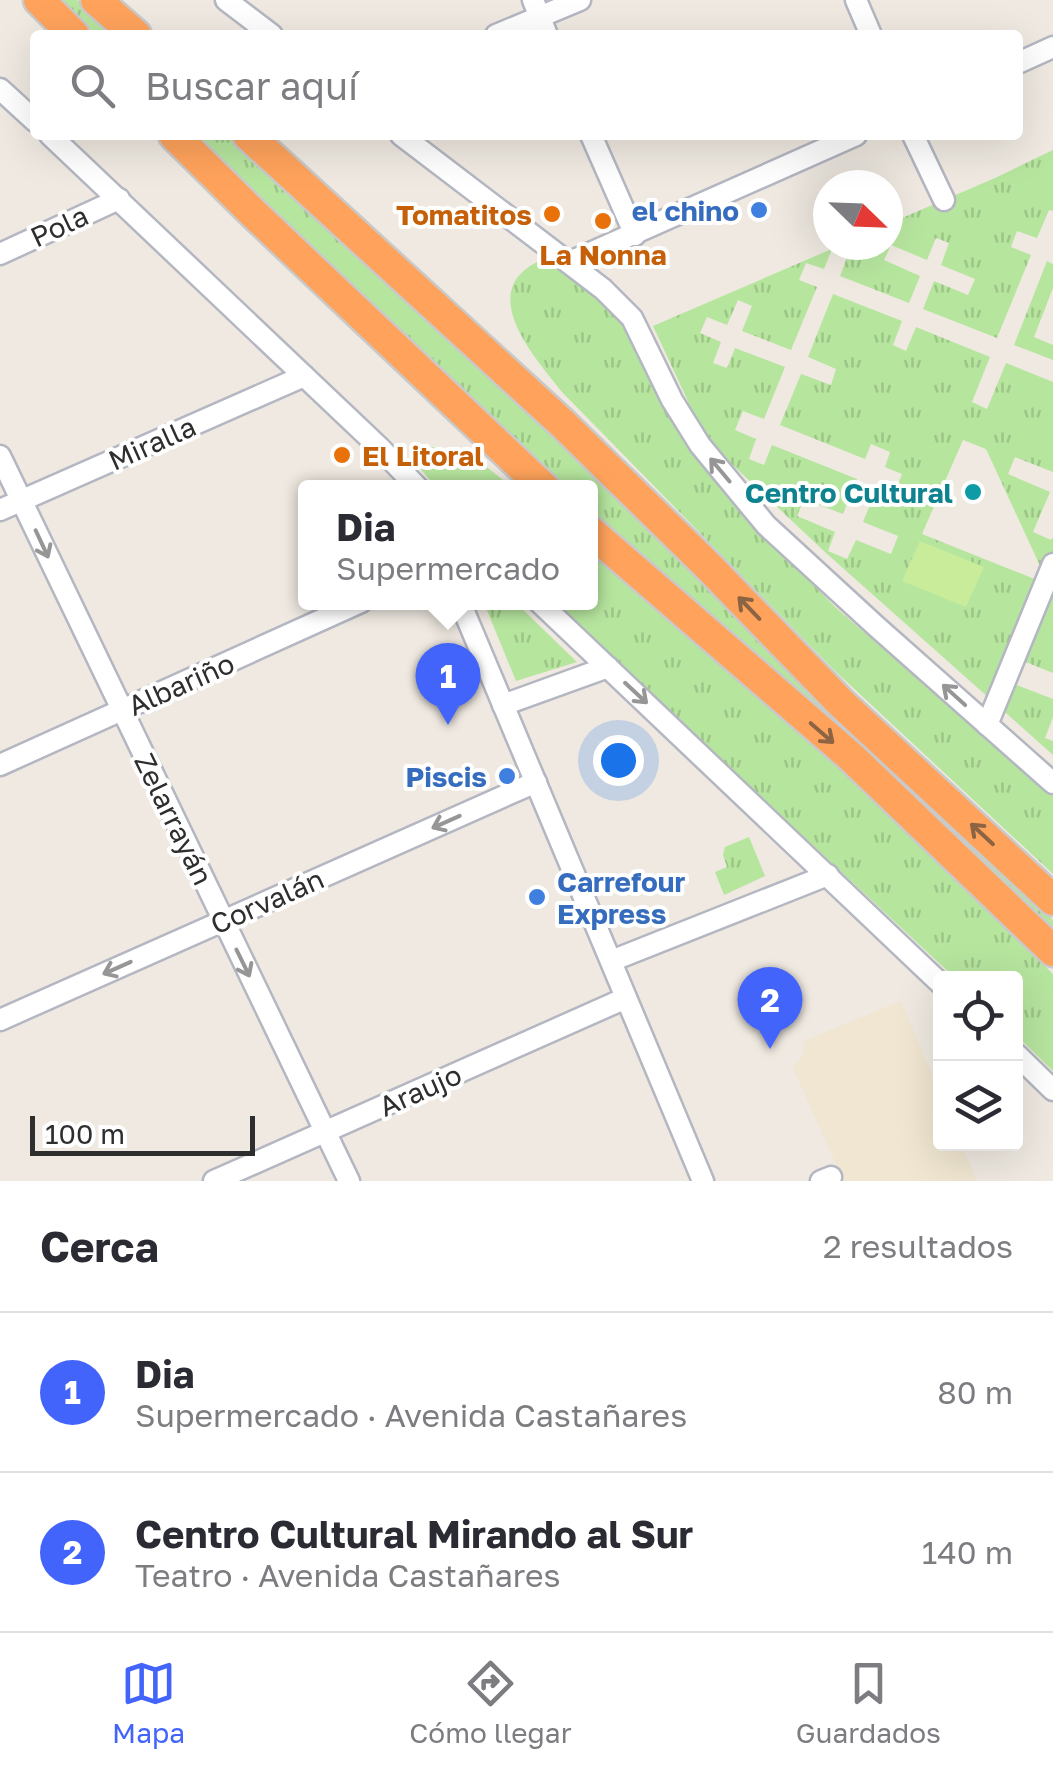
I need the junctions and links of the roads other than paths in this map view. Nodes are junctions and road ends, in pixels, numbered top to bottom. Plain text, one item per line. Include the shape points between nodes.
1 (39, 0) edge
2 (96, 0) edge
3 (226, 0) edge
4 (580, 0) edge
5 (856, 0) edge
6 (540, 17) edge
7 (69, 30) edge
8 (130, 30) edge
9 (265, 30) edge
10 (508, 30) edge
11 (869, 30) edge
12 (1053, 48) edge
13 (1023, 61) edge
14 (0, 88) edge
15 (30, 116) edge
16 (55, 140) edge
17 (179, 140) edge
18 (253, 140) edge
19 (407, 140) edge
20 (593, 140) edge
21 (845, 140) edge
22 (916, 140) edge
23 (119, 198) junction
24 (944, 200) dead end
25 (635, 235) junction
26 (0, 254) edge
27 (570, 262) junction
28 (304, 376) junction
29 (0, 456) edge
30 (393, 461) junction
31 (402, 480) edge
32 (411, 480) edge
33 (536, 480) edge
34 (22, 501) junction
35 (0, 510) edge
36 (598, 538) edge
37 (1053, 564) edge
38 (344, 610) edge
39 (463, 610) edge
40 (548, 610) edge
41 (608, 667) junction
42 (504, 705) junction
43 (122, 712) junction
44 (987, 725) junction
45 (0, 764) edge
46 (536, 782) junction
47 (1053, 783) edge
48 (828, 875) junction
49 (1053, 900) edge
50 (222, 920) junction
51 (1053, 950) edge
52 (610, 961) junction
53 (933, 976) edge
54 (626, 998) junction
55 (0, 1020) edge
56 (1023, 1061) edge
57 (1053, 1090) edge
58 (325, 1132) junction
59 (214, 1181) edge
60 (349, 1181) edge
61 (703, 1181) edge

1 - 7 highway
2 - 8 highway
3 - 9 street
4 - 6 street
5 - 11 street
6 - 10 street
12 - 13 street
14 - 15 street
16 - 23 street
17 - 33 highway
49 -> 18 highway via 840,703 563,424
19 - 27 street
20 - 25 street
21 - 25 street
22 - 24 street
23 - 26 street, Pola
23 - 28 street
25 - 27 street
44 -> 27 street via 766,524 700,445 632,318
28 - 30 street
28 - 34 street, Miralla
29 - 34 street, Zelarrayán
30 - 31 street
30 - 32 street
34 - 35 street, Miralla
34 -> 43 street, Zelarrayán
36 -> 51 highway via 850,756
37 - 44 street
38 - 43 street, Albariño
39 - 42 street
40 - 41 street
41 - 42 street
41 -> 48 street
42 - 46 street
43 - 45 street, Albariño
43 - 50 street, Zelarrayán
44 - 47 street
46 -> 50 street, Corvalán
46 - 52 street
48 - 52 street
48 - 53 street
50 -> 55 street, Corvalán
50 -> 58 street, Zelarrayán
52 - 54 street
54 - 58 street, Araujo
54 - 61 street
56 - 57 street
58 - 59 street, Araujo
58 - 60 street, Zelarrayán

